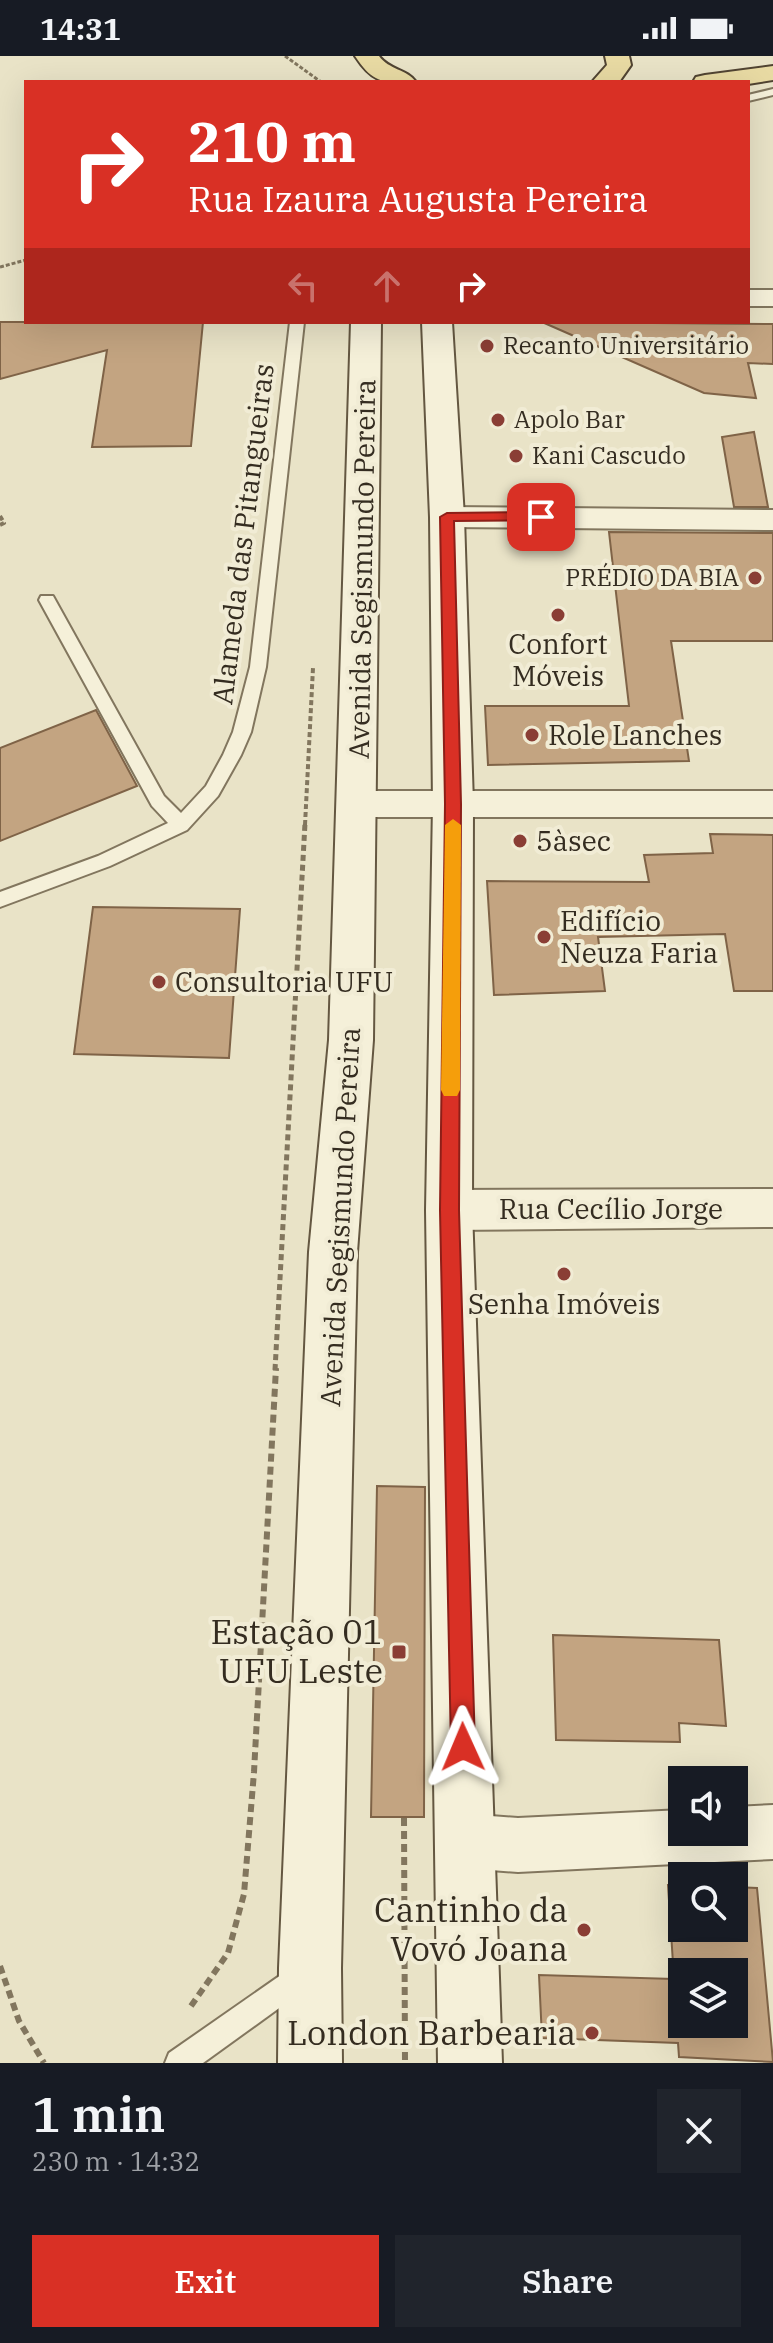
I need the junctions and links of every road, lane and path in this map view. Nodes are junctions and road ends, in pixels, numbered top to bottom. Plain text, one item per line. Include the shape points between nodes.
1 (285, 56) edge
2 (617, 56) edge
3 (373, 70) edge
4 (773, 73) edge
5 (318, 80) edge
6 (399, 80) edge
7 (606, 80) edge
8 (720, 80) edge
9 (773, 92) edge
10 (750, 98) edge
11 (24, 261) edge
12 (0, 267) edge
13 (750, 298) edge
14 (773, 298) edge
15 (297, 324) edge
16 (366, 324) edge
17 (437, 324) edge
18 (0, 516) edge
19 (447, 517) junction
20 (773, 520) edge
21 (0, 525) edge
22 (47, 600) dead end
23 (314, 663) dead end
24 (357, 804) junction
25 (453, 804) junction
26 (773, 804) edge
27 (181, 825) junction
28 (0, 900) edge
29 (773, 1208) edge
30 (449, 1210) junction
31 (404, 1818) dead end
32 (773, 1832) edge
33 (465, 1841) junction
34 (222, 1964) dead end
35 (0, 1966) edge
36 (310, 1968) junction
37 (44, 2063) edge
38 (179, 2063) edge
39 (310, 2063) edge
40 (405, 2063) edge
41 (470, 2063) edge

1 - 5 path
2 - 7 main road via 619,65
3 - 6 main road
4 - 8 main road
9 - 10 lane
11 - 12 path
13 - 14 street
15 - 27 lane, Alameda das Pitangueiras via 252,696 232,755 212,791
16 - 24 main road, Avenida Segismundo Pereira
17 - 19 main road
18 - 21 path
19 - 20 street
19 - 25 main road
22 - 27 lane via 158,801
23 - 34 path via 254,1772 236,1933
24 - 25 street
24 - 36 main road, Avenida Segismundo Pereira via 351,1040 333,1252
25 - 26 street
25 - 30 main road
27 - 28 lane, Alameda das Pitangueiras
29 - 30 street, Rua Cecílio Jorge
30 - 33 main road
31 - 40 path
32 - 33 street via 518,1845
33 - 41 main road
35 - 37 path via 19,2021
36 - 38 lane
36 - 39 main road, Avenida Segismundo Pereira

